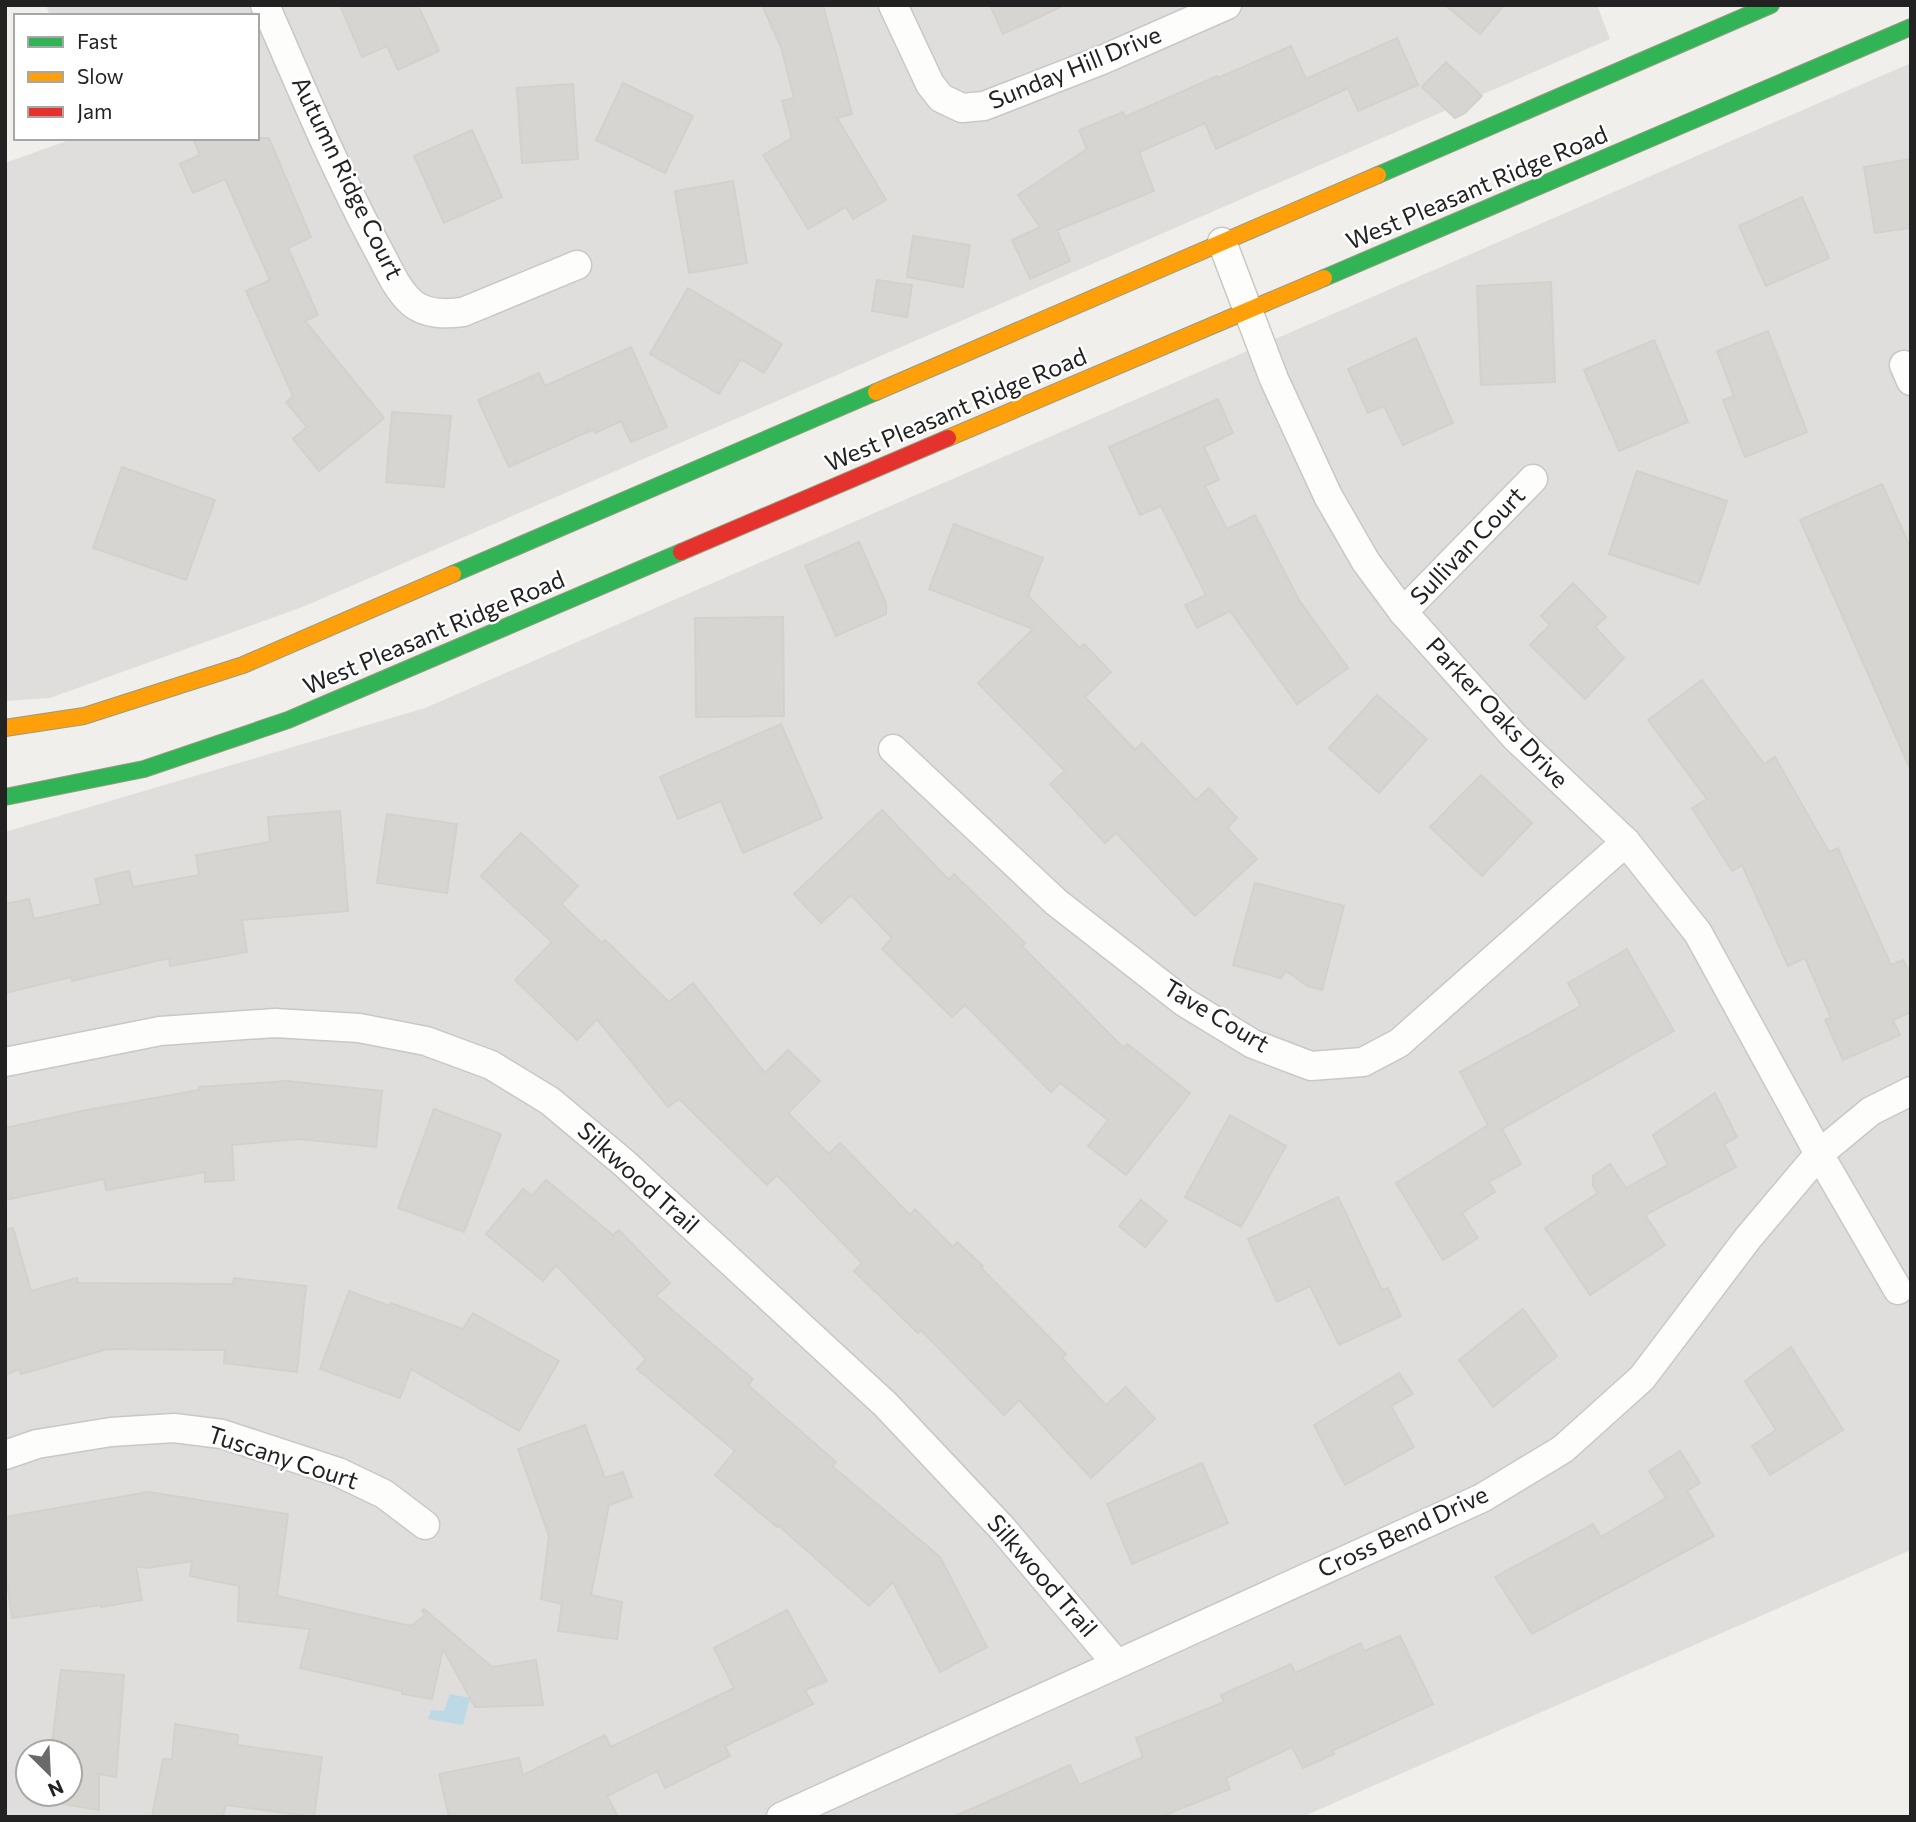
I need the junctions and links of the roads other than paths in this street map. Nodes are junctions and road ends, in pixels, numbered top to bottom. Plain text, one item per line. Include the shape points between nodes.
1 (265, 5) edge
2 (893, 5) edge
3 (1227, 5) edge
4 (1771, 5) edge
5 (1911, 27) edge
6 (1222, 242) junction
7 (577, 265) dead end
8 (1247, 311) junction
9 (1533, 479) dead end
10 (1404, 612) junction
11 (5, 728) edge
12 (893, 749) dead end
13 (5, 797) edge
14 (1626, 842) junction
15 (5, 1062) edge
16 (1911, 1091) edge
17 (1819, 1154) junction
18 (1898, 1290) dead end
19 (5, 1455) edge
20 (425, 1525) dead end
21 (1116, 1663) junction
22 (781, 1817) edge

1 - 7 street, Autumn Ridge Court via 351,199 412,303 446,314 463,312
2 - 3 street, Sunday Hill Drive via 930,84 941,98 962,108 984,106
4 - 6 main road, West Pleasant Ridge Road
5 - 8 main road, West Pleasant Ridge Road
6 - 8 street, Parker Oaks Drive
6 - 11 main road, West Pleasant Ridge Road via 243,665 84,716
8 - 10 street, Parker Oaks Drive via 1328,496 1366,562
8 - 13 main road, West Pleasant Ridge Road via 288,720 144,769
9 - 10 street, Sullivan Court
10 - 14 street, Parker Oaks Drive via 1515,737
12 - 14 street, Tave Court via 1056,902 1184,1002 1253,1044 1311,1066 1363,1062 1399,1044
14 - 17 street, Parker Oaks Drive via 1698,933
15 - 21 street, Silkwood Trail via 160,1031 275,1023 359,1028 426,1041 491,1065 550,1101 624,1163 886,1405 1001,1527
16 - 17 street, Cross Bend Drive via 1871,1111
17 - 18 street, Parker Oaks Drive
17 - 21 street, Cross Bend Drive via 1748,1238 1642,1378 1563,1449 1482,1498
19 - 20 street, Tuscany Court via 37,1444 111,1432 174,1428 222,1434 338,1472 384,1494
21 - 22 street, Cross Bend Drive

